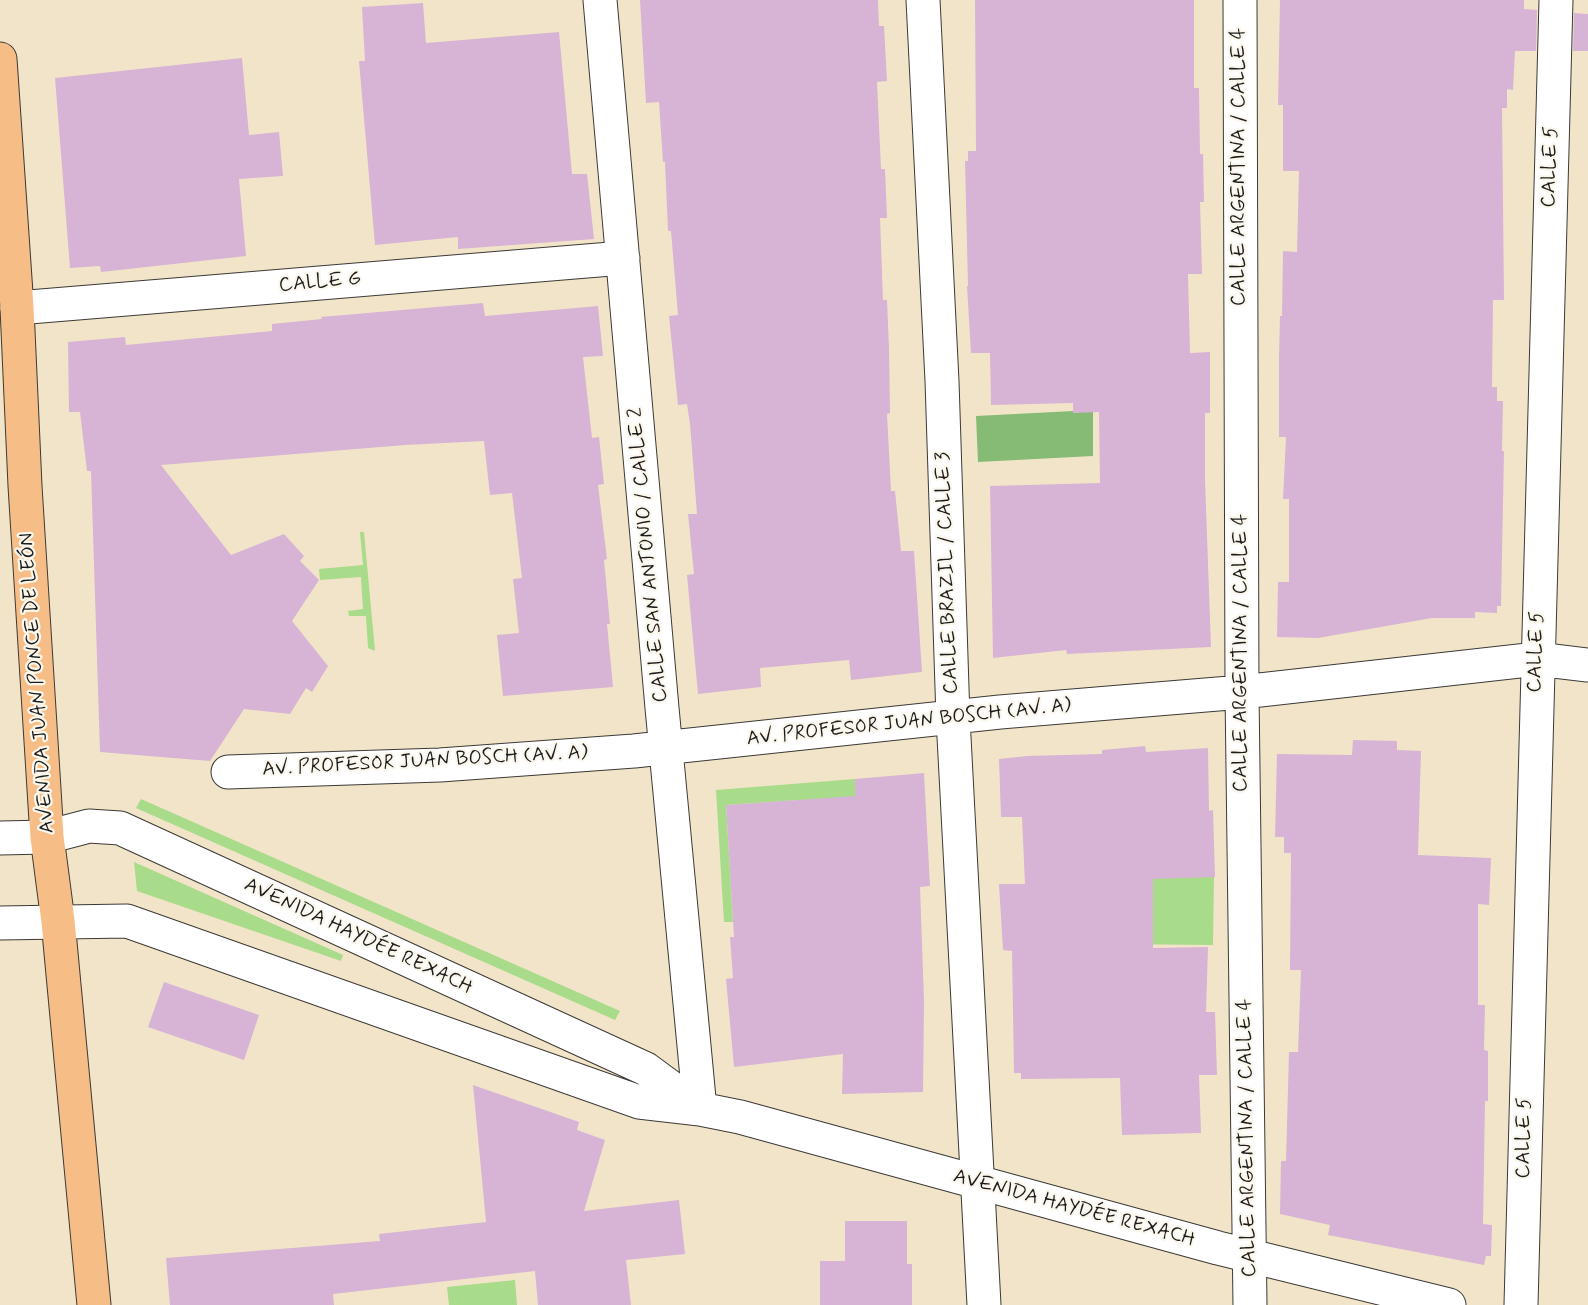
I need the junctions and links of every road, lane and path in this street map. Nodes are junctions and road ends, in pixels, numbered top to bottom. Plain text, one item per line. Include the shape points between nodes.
1 (600, 0) edge
2 (922, 0) edge
3 (1240, 0) edge
4 (1556, 0) edge
5 (0, 59) edge
6 (623, 258) junction
7 (17, 308) junction
8 (1537, 659) junction
9 (1588, 665) edge
10 (1242, 692) junction
11 (954, 718) junction
12 (666, 746) junction
13 (228, 772) dead end
14 (47, 837) junction
15 (0, 838) edge
16 (58, 921) junction
17 (0, 923) edge
18 (700, 1109) junction
19 (978, 1183) junction
20 (1250, 1256) junction
21 (94, 1305) edge
22 (984, 1305) edge
23 (1250, 1305) edge
24 (1449, 1305) edge
25 (1521, 1305) edge

1 - 6 street, CALLE SAN ANTONIO / CALLE 2
2 - 11 street, CALLE BRAZIL / CALLE 3 via 942,381
3 - 10 street, CALLE ARGENTINA / CALLE 4
4 - 8 street, CALLE 5
5 - 7 main road, AVENIDA JUAN PONCE DE LEÓN
6 - 7 street, CALLE G
6 - 12 street, CALLE SAN ANTONIO / CALLE 2
7 - 14 main road, AVENIDA JUAN PONCE DE LEÓN
8 - 9 street, AV. PROFESOR JUAN BOSCH (AV. A)
8 - 10 street, AV. PROFESOR JUAN BOSCH (AV. A)
8 - 25 street, CALLE 5
10 - 11 street, AV. PROFESOR JUAN BOSCH (AV. A)
10 - 20 street, CALLE ARGENTINA / CALLE 4
11 - 12 street, AV. PROFESOR JUAN BOSCH (AV. A)
11 - 19 street, CALLE BRAZIL / CALLE 3
12 - 13 street, AV. PROFESOR JUAN BOSCH (AV. A) via 440,765
12 - 18 street, CALLE SAN ANTONIO / CALLE 2
14 - 15 street, AVENIDA HAYDÉE REXACH
14 - 16 main road, AVENIDA JUAN PONCE DE LEÓN
14 - 18 street, AVENIDA HAYDÉE REXACH via 89,826 120,828 646,1070
16 - 17 street, AVENIDA HAYDÉE REXACH
16 - 18 street, AVENIDA HAYDÉE REXACH via 127,921 639,1102
16 - 21 main road, AVENIDA JUAN PONCE DE LEÓN
18 - 19 street, AVENIDA HAYDÉE REXACH
19 - 20 street, AVENIDA HAYDÉE REXACH
19 - 22 street, CALLE BRAZIL / CALLE 3
20 - 23 street, CALLE ARGENTINA / CALLE 4
20 - 24 street, AVENIDA HAYDÉE REXACH

